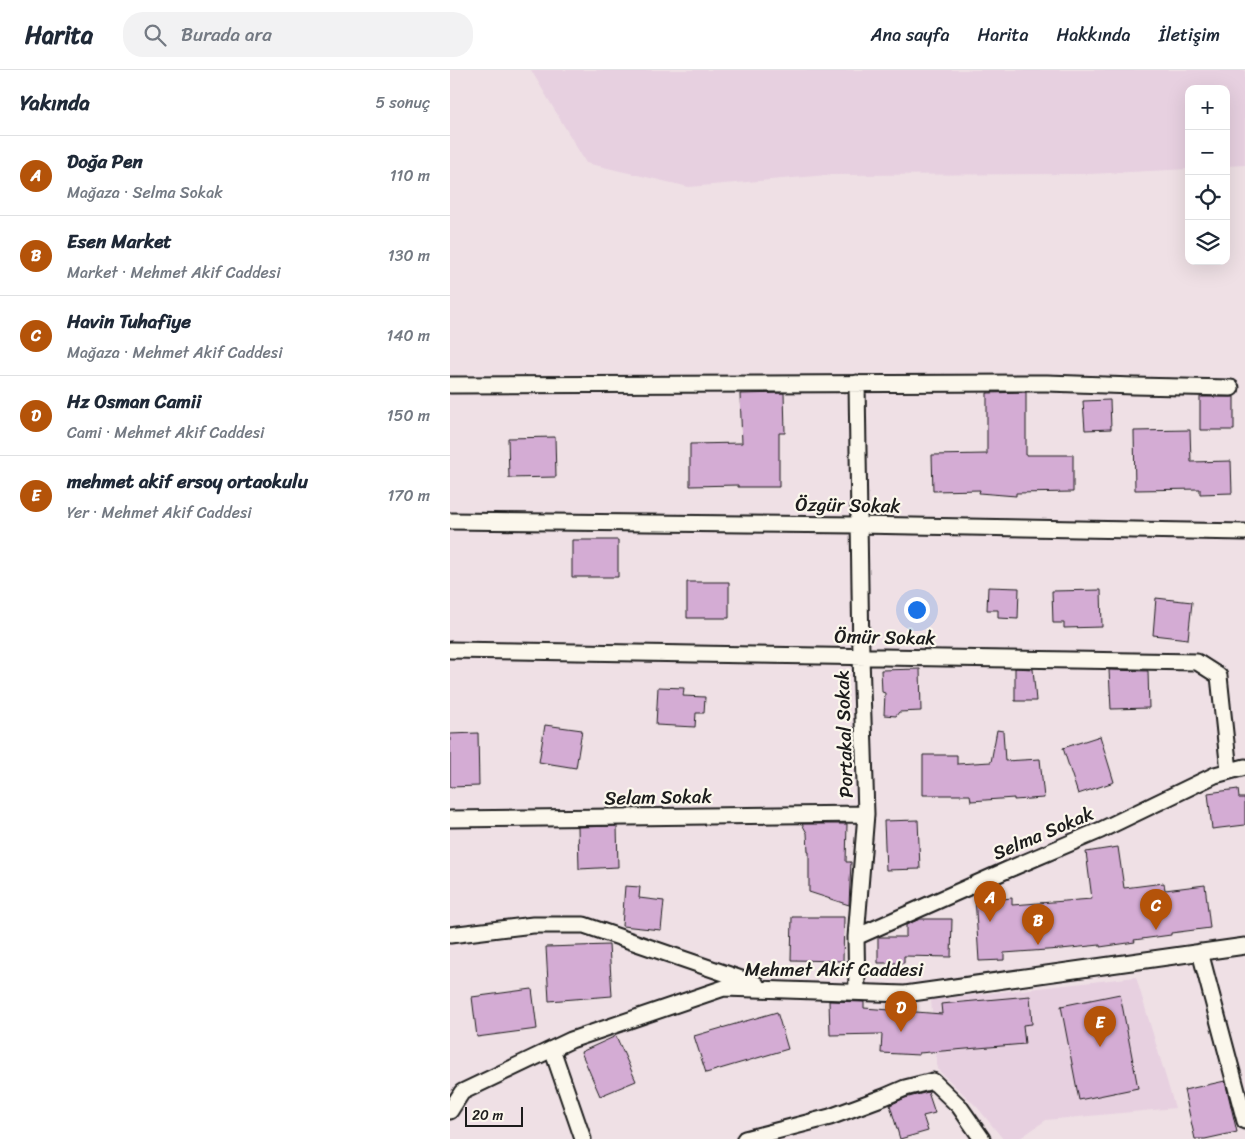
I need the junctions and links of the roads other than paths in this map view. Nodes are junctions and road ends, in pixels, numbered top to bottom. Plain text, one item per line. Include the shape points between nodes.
1 (857, 383) junction
2 (450, 385) edge
3 (1231, 388) dead end
4 (450, 521) edge
5 (858, 525) junction
6 (1245, 532) edge
7 (450, 650) edge
8 (861, 656) junction
9 (1245, 767) edge
10 (1229, 771) junction
11 (866, 814) junction
12 (450, 819) edge
13 (450, 935) edge
14 (856, 937) junction
15 (1245, 946) edge
16 (1200, 952) junction
17 (772, 990) junction
18 (857, 992) junction
19 (552, 1049) junction
20 (450, 1111) edge
21 (1245, 1121) edge
22 (583, 1139) edge
23 (745, 1139) edge
24 (982, 1139) edge

1 - 2 street
1 - 3 street via 1048,383
1 - 5 street, Portakal Sokak
4 - 5 street, Özgür Sokak
5 - 6 street, Özgür Sokak
5 - 8 street, Portakal Sokak
7 - 8 street, Ömür Sokak
8 - 10 street, Ömür Sokak via 1197,662 1219,676
8 - 11 street, Portakal Sokak
9 - 10 street, Selma Sokak
10 - 14 street, Selma Sokak
11 - 12 street, Selam Sokak
11 - 14 street, Portakal Sokak
13 - 17 street via 533,925 584,925
14 - 18 street, Portakal Sokak
15 - 16 street, Mehmet Akif Caddesi
16 - 18 street, Mehmet Akif Caddesi via 905,994
16 - 21 street
17 - 18 street, Mehmet Akif Caddesi
17 - 19 street, Mehmet Akif Caddesi via 724,988
19 - 20 street, Mehmet Akif Caddesi via 462,1092
19 - 22 street
23 - 24 street via 830,1117 905,1088 933,1082 959,1106

